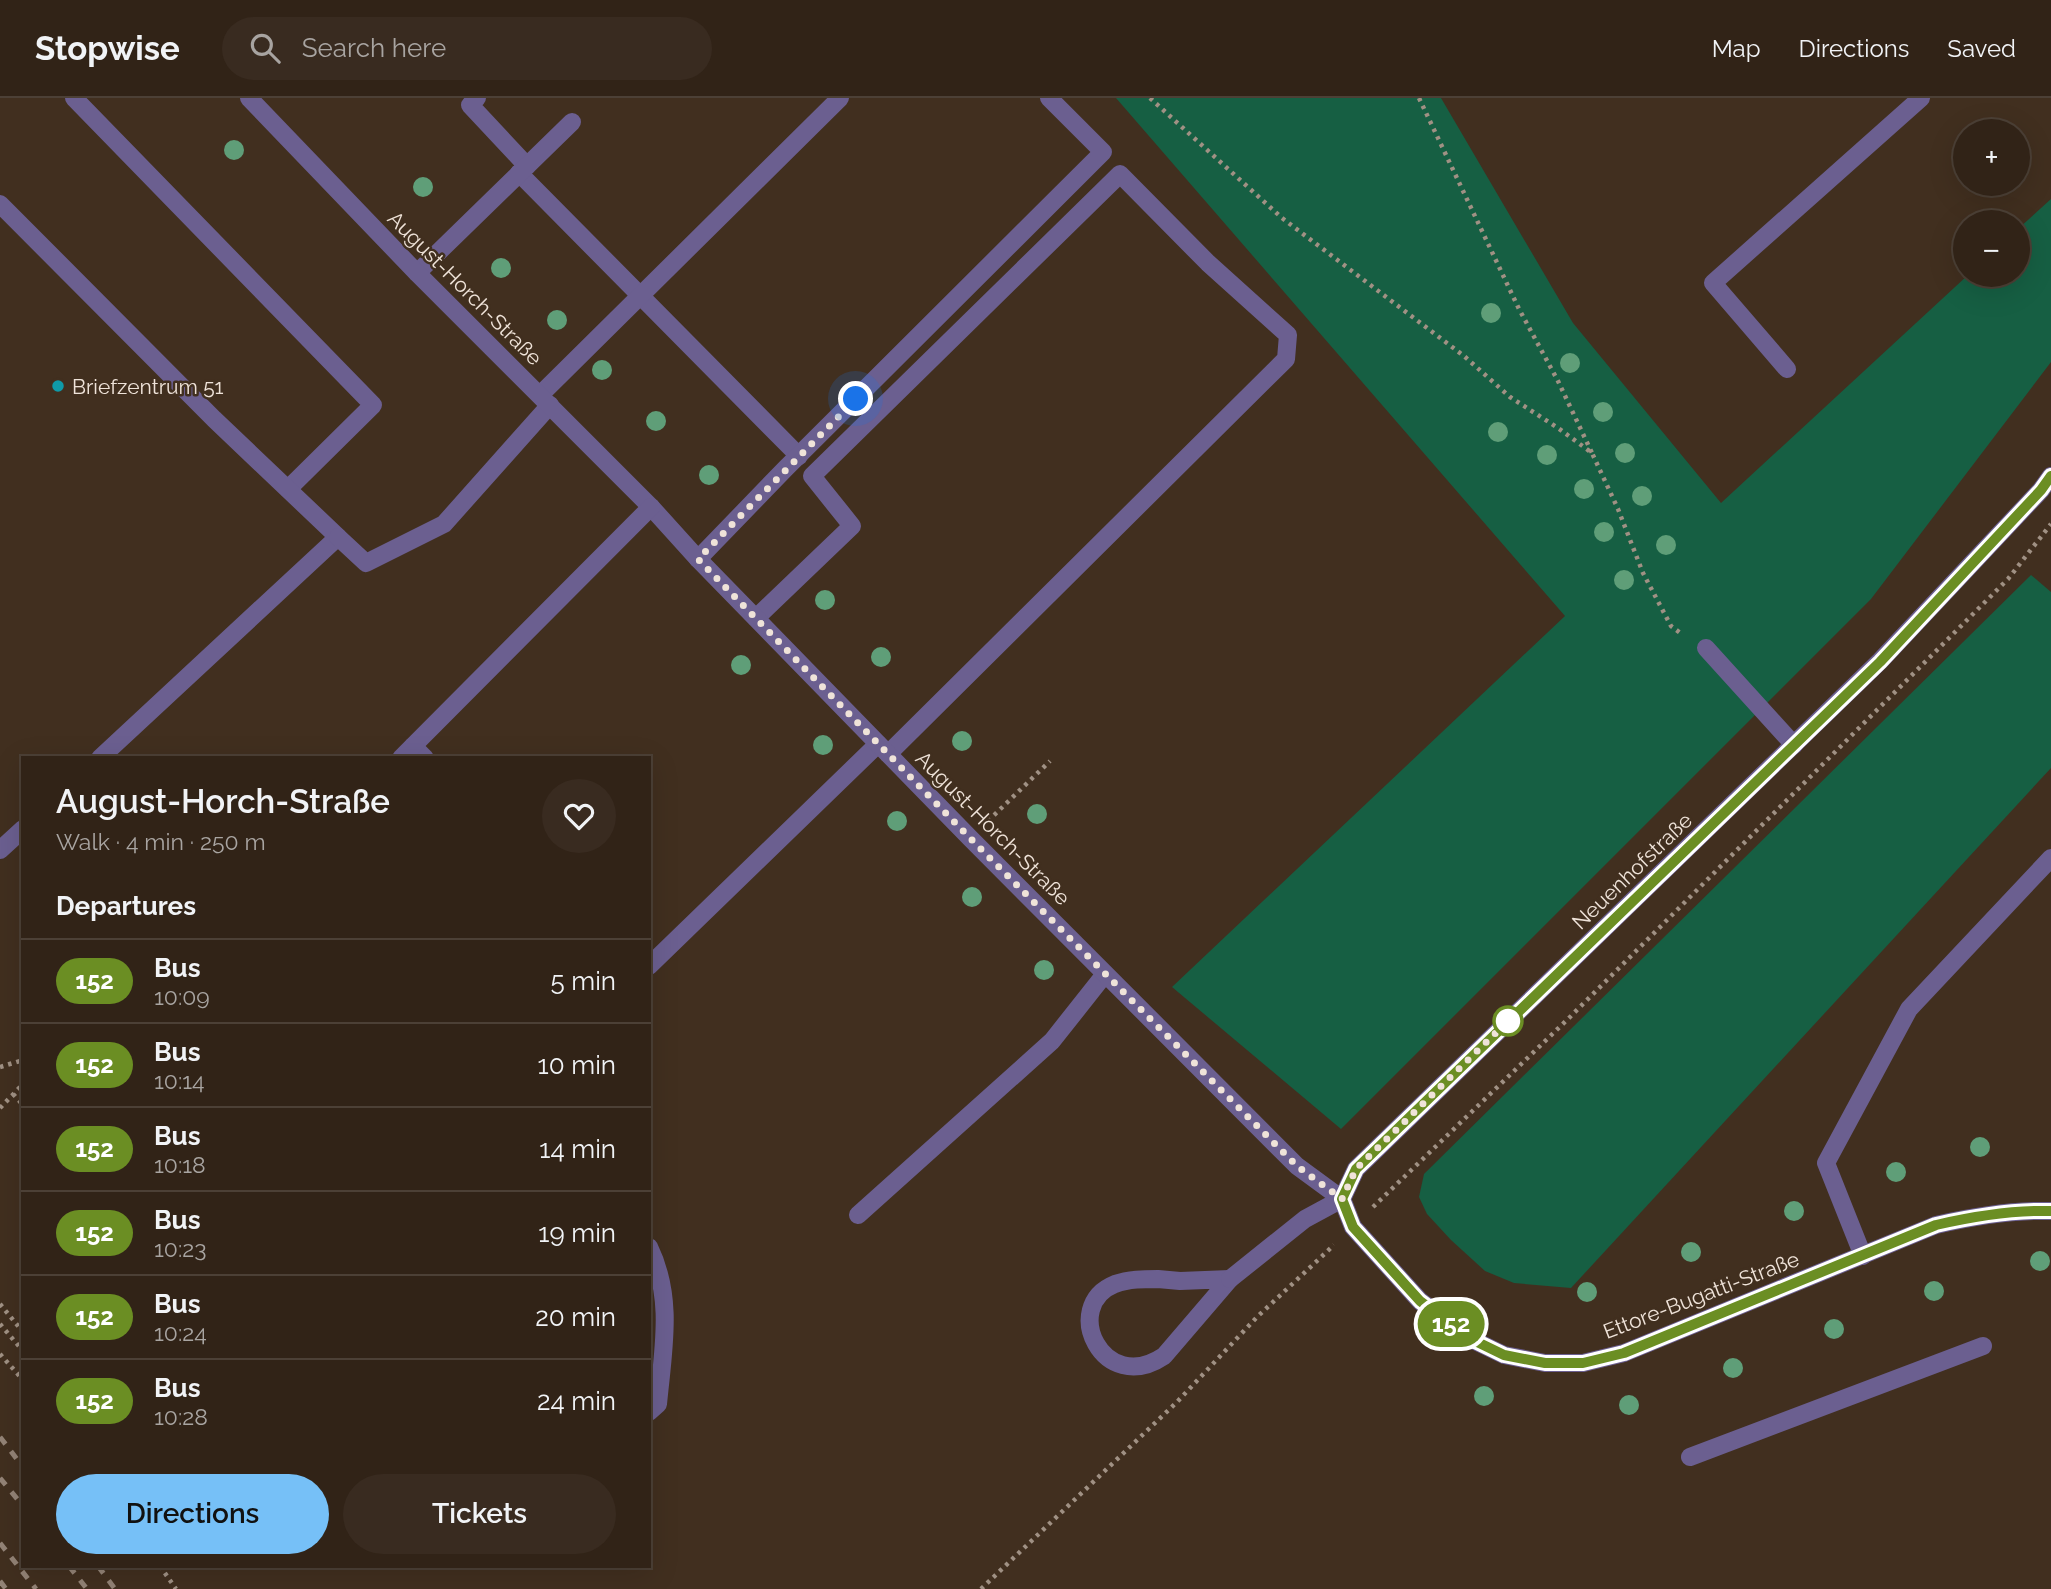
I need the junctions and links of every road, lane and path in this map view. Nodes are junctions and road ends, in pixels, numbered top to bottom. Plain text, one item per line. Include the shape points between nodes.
1 (74, 98) edge
2 (249, 98) edge
3 (477, 98) edge
4 (840, 98) edge
5 (1049, 98) edge
6 (1150, 98) edge
7 (1419, 98) edge
8 (1921, 98) edge
9 (572, 122) dead end
10 (1103, 152) junction
11 (523, 169) junction
12 (1120, 174) junction
13 (0, 204) edge
14 (417, 273) junction
15 (640, 297) junction
16 (1787, 369) dead end
17 (545, 400) junction
18 (1592, 453) junction
19 (799, 456) junction
20 (2051, 476) edge
21 (288, 489) junction
22 (651, 508) junction
23 (2051, 524) edge
24 (338, 537) junction
25 (698, 559) junction
26 (756, 618) junction
27 (1706, 648) joint
28 (1794, 745) junction
29 (883, 749) junction
30 (413, 754) edge
31 (102, 756) edge
32 (1050, 761) dead end
33 (21, 831) edge
34 (970, 838) junction
35 (0, 850) edge
36 (2051, 858) edge
37 (651, 964) edge
38 (1105, 974) junction
39 (21, 1061) edge
40 (0, 1067) edge
41 (21, 1086) edge
42 (13, 1094) junction
43 (21, 1103) edge
44 (0, 1108) edge
45 (1342, 1199) junction
46 (2051, 1210) edge
47 (858, 1215) dead end
48 (1353, 1227) junction
49 (651, 1251) edge
50 (1863, 1256) junction
51 (1230, 1279) junction
52 (0, 1304) edge
53 (0, 1324) edge
54 (21, 1330) edge
55 (1983, 1346) dead end
56 (21, 1349) edge
57 (0, 1354) edge
58 (21, 1378) edge
59 (651, 1410) edge
60 (1690, 1457) dead end
61 (161, 1568) edge
62 (176, 1589) edge
63 (981, 1589) edge

1 - 21 street via 373,405
2 - 14 street, August-Horch-Straße
3 - 11 street via 470,105
4 - 15 street
5 - 10 street
6 - 18 path via 1282,218 1464,356 1510,397
7 - 18 path
8 - 16 street via 1713,283
9 - 11 street
10 - 12 street
10 - 19 street
11 - 14 street
11 - 15 street
12 - 26 street via 812,476 852,526
12 - 29 street via 1288,335 1286,359
13 - 21 street
14 - 17 street, August-Horch-Straße
15 - 17 street
15 - 19 street
17 - 22 street, August-Horch-Straße
17 - 24 street via 444,524 366,564
18 - 27 path via 1671,626
19 - 25 street
20 - 28 street, Neuenhofstraße via 1880,662
21 - 24 street
22 - 25 street, August-Horch-Straße
22 - 30 street
23 - 48 path via 1998,589
24 - 31 street
25 - 26 street, August-Horch-Straße
26 - 29 street, August-Horch-Straße
27 - 28 street
28 - 45 street, Neuenhofstraße via 1356,1169
29 - 34 street, August-Horch-Straße
29 - 37 street
32 - 34 path
33 - 35 street
34 - 38 street, August-Horch-Straße
36 - 50 street via 1909,1009 1826,1163
38 - 45 street, August-Horch-Straße via 1297,1166
38 - 47 street via 1052,1041
39 - 40 path
41 - 42 path
42 - 43 path
42 - 44 path
45 - 48 street, Ettore-Bugatti-Straße
45 - 51 street via 1305,1219
46 - 50 street, Ettore-Bugatti-Straße via 1979,1215 1936,1225
48 - 50 street, Ettore-Bugatti-Straße via 1420,1301 1469,1338 1504,1355 1545,1363 1583,1363 1624,1353
48 - 63 path
49 - 59 street via 659,1267 666,1311 658,1404
51 - 51 street via 1142,1279 1113,1284 1093,1307 1090,1320 1096,1346 1119,1365 1153,1363
52 - 54 path
53 - 56 path
55 - 60 street
57 - 58 path
61 - 62 path

